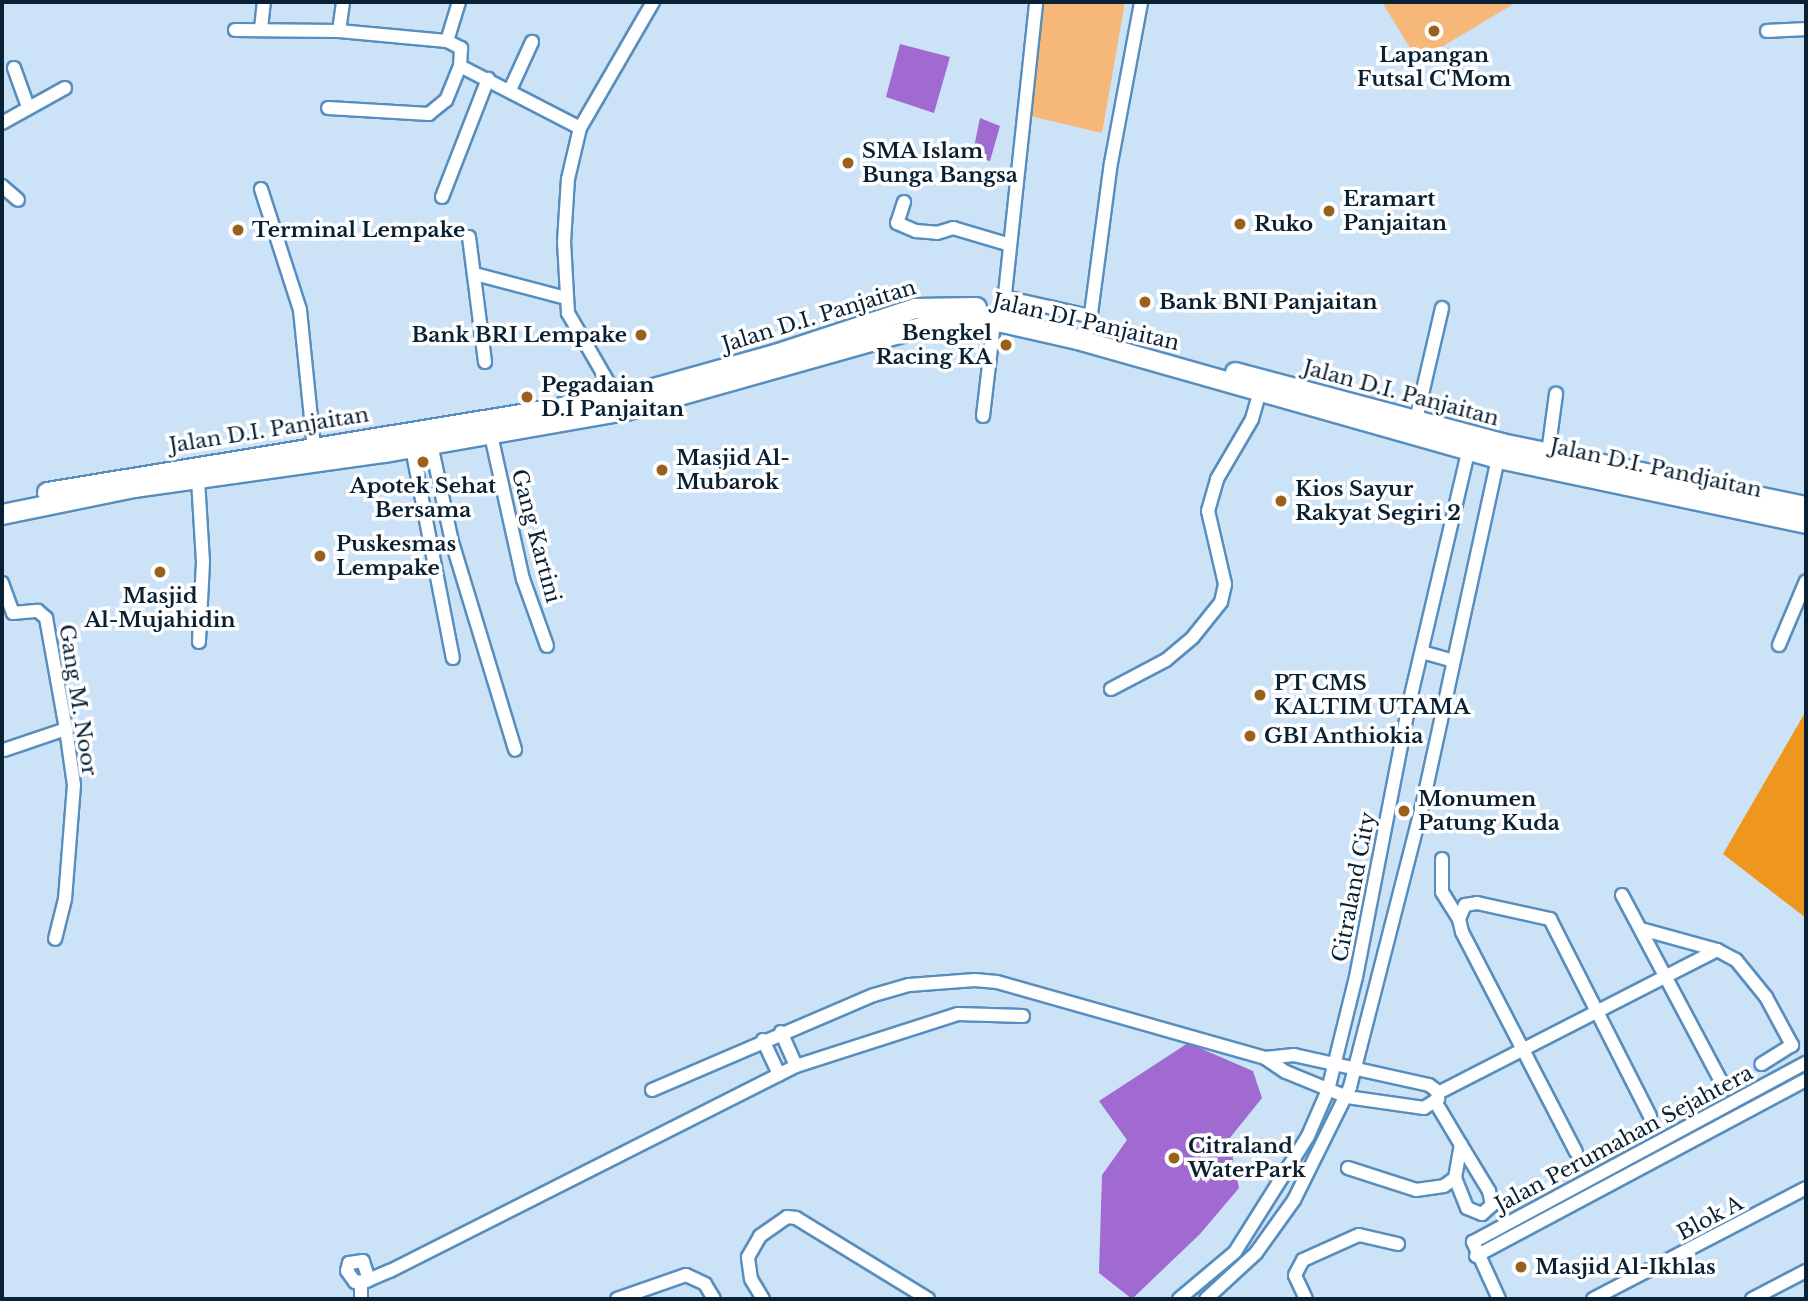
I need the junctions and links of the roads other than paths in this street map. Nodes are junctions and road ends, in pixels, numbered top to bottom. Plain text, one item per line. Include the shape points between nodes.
1 (264, 2) edge
2 (343, 2) edge
3 (459, 2) edge
4 (653, 2) edge
5 (1036, 2) edge
6 (1141, 2) edge
7 (261, 29) junction
8 (1806, 29) edge
9 (235, 30) dead end
10 (340, 31) junction
11 (1767, 32) dead end
12 (447, 41) junction
13 (532, 42) dead end
14 (460, 66) junction
15 (15, 68) dead end
16 (488, 79) junction
17 (65, 88) dead end
18 (510, 90) junction
19 (28, 107) junction
20 (328, 108) dead end
21 (2, 123) edge
22 (580, 128) junction
23 (2, 186) edge
24 (261, 189) dead end
25 (442, 197) dead end
26 (18, 200) dead end
27 (904, 202) dead end
28 (469, 237) dead end
29 (1010, 245) junction
30 (475, 274) junction
31 (566, 298) junction
32 (1442, 308) dead end
33 (1001, 313) junction
34 (1089, 322) junction
35 (485, 362) dead end
36 (1261, 386) junction
37 (1556, 394) dead end
38 (621, 404) junction
39 (983, 416) dead end
40 (1416, 420) junction
41 (491, 435) junction
42 (1470, 443) junction
43 (383, 444) junction
44 (421, 446) junction
45 (314, 447) junction
46 (1499, 451) junction
47 (1548, 453) junction
48 (198, 480) junction
49 (2, 502) edge
50 (1806, 506) edge
51 (2, 514) edge
52 (1806, 523) edge
53 (1806, 581) edge
54 (2, 583) edge
55 (199, 642) dead end
56 (1779, 645) dead end
57 (547, 646) dead end
58 (1422, 652) junction
59 (453, 658) dead end
60 (1453, 662) junction
61 (1111, 689) dead end
62 (66, 729) junction
63 (4, 750) dead end
64 (514, 750) dead end
65 (1442, 859) dead end
66 (1622, 895) dead end
67 (1459, 919) junction
68 (1641, 929) junction
69 (55, 939) dead end
70 (1717, 950) junction
71 (1664, 976) junction
72 (1598, 1010) junction
73 (1023, 1016) dead end
74 (781, 1032) junction
75 (763, 1040) junction
76 (1524, 1048) junction
77 (1265, 1058) junction
78 (1335, 1063) junction
79 (1806, 1063) edge
80 (1762, 1064) dead end
81 (796, 1066) junction
82 (1356, 1070) junction
83 (779, 1074) junction
84 (1806, 1080) edge
85 (1722, 1083) dead end
86 (652, 1090) dead end
87 (1328, 1090) junction
88 (1347, 1097) junction
89 (1437, 1098) junction
90 (1650, 1116) dead end
91 (1461, 1145) junction
92 (1576, 1152) dead end
93 (1348, 1168) dead end
94 (1455, 1178) junction
95 (1806, 1188) edge
96 (1398, 1244) dead end
97 (1476, 1256) junction
98 (1806, 1271) edge
99 (633, 1296) edge
100 (361, 1299) edge
101 (617, 1299) edge
102 (714, 1299) edge
103 (763, 1299) edge
104 (928, 1299) edge
105 (1179, 1299) edge
106 (1206, 1299) edge
107 (1306, 1299) edge
108 (1499, 1299) edge
109 (1592, 1299) edge
110 (1752, 1299) edge

1 - 7 street
2 - 10 street
3 - 12 street
4 - 22 street
5 - 29 street
6 - 34 street
7 - 9 street
7 - 10 street
8 - 11 street
10 - 12 street
12 - 14 street via 461,48
13 - 18 street
14 - 16 street
14 - 20 street via 446,100 429,114
15 - 19 street
16 - 18 street
16 - 25 street
17 - 19 street
18 - 22 street
19 - 21 street
22 - 31 street via 568,179
23 - 26 street
24 - 45 street via 300,310
27 - 29 street via 897,223 916,231 937,233 953,228
28 - 30 street
29 - 33 street
30 - 31 street
30 - 35 street
31 - 38 street via 574,329
32 - 40 street
33 - 34 highway, Jalan D.I. Panjaitan via 1041,312
33 - 36 highway, Jalan DI Panjaitan via 1130,353
33 - 38 highway, Jalan DI Panjaitan via 935,321 790,367
33 - 39 street
34 - 36 highway, Jalan D.I. Panjaitan
36 - 40 highway, Jalan D.I. Panjaitan
36 - 42 highway, Jalan DI Panjaitan
36 - 61 street via 1252,419 1217,479 1208,511 1225,584 1221,602 1193,637 1166,660
37 - 47 street
38 - 41 highway, Jalan DI Panjaitan
38 - 43 highway, Jalan D.I. Panjaitan
40 - 42 highway, Jalan D.I. Panjaitan
41 - 44 highway, Jalan DI Panjaitan
41 - 57 street, Gang Kartini via 523,579
42 - 46 highway, Jalan DI Panjaitan
42 - 58 street, Citraland City
43 - 44 highway, Jalan DI Panjaitan
43 - 45 highway, Jalan D.I. Panjaitan
43 - 48 highway, Jalan DI Panjaitan
44 - 59 street
44 - 64 street
45 - 49 highway, Jalan D.I. Panjaitan via 134,474
46 - 47 highway, Jalan D.I. Panjaitan
46 - 52 highway, Jalan D.I. Pandjaitan
46 - 60 street, Citraland City
47 - 50 highway, Jalan D.I. Panjaitan
48 - 51 highway, Jalan DI Panjaitan
48 - 55 street via 203,562
53 - 56 street
54 - 62 street, Gang M. Noor via 13,613 38,611 46,618
58 - 60 street
58 - 78 street, Citraland City
60 - 82 street, Citraland City
62 - 63 street
62 - 69 street, Gang M. Noor via 74,785 65,899
65 - 67 street via 1441,892
66 - 68 street
67 - 72 street via 1465,905 1476,903 1550,919
67 - 76 street
68 - 70 street
68 - 71 street
70 - 71 street
70 - 80 street via 1736,960 1754,981 1792,1045
71 - 72 street
71 - 85 street
72 - 76 street
72 - 90 street
73 - 81 street via 958,1014
74 - 75 street
74 - 77 street via 909,985 975,980 997,982
74 - 81 street
75 - 83 street
75 - 86 street
76 - 89 street
76 - 92 street
77 - 78 street via 1280,1054
77 - 87 street
78 - 82 street
78 - 87 street, Citraland City
79 - 97 street, Jalan Perumahan Sejahtera via 1475,1241 1471,1244
81 - 83 street
82 - 88 street, Citraland City
82 - 89 street via 1429,1085
83 - 100 street via 365,1281
84 - 97 street, Jalan Perumahan Sejahtera
87 - 88 street
87 - 105 street, Citraland City via 1308,1136 1235,1252
88 - 89 street via 1424,1108
88 - 106 street, Citraland City via 1294,1200 1256,1253
89 - 91 street
91 - 94 street
91 - 94 street via 1489,1191 1492,1205 1482,1213 1468,1208
93 - 94 street via 1416,1191 1431,1191
95 - 109 street, Blok A
96 - 107 street via 1359,1235 1303,1260 1295,1275
97 - 108 street
98 - 110 street
99 - 101 street
99 - 102 street via 686,1275 705,1284
103 - 104 street via 751,1279 748,1257 760,1236 787,1217 796,1218

